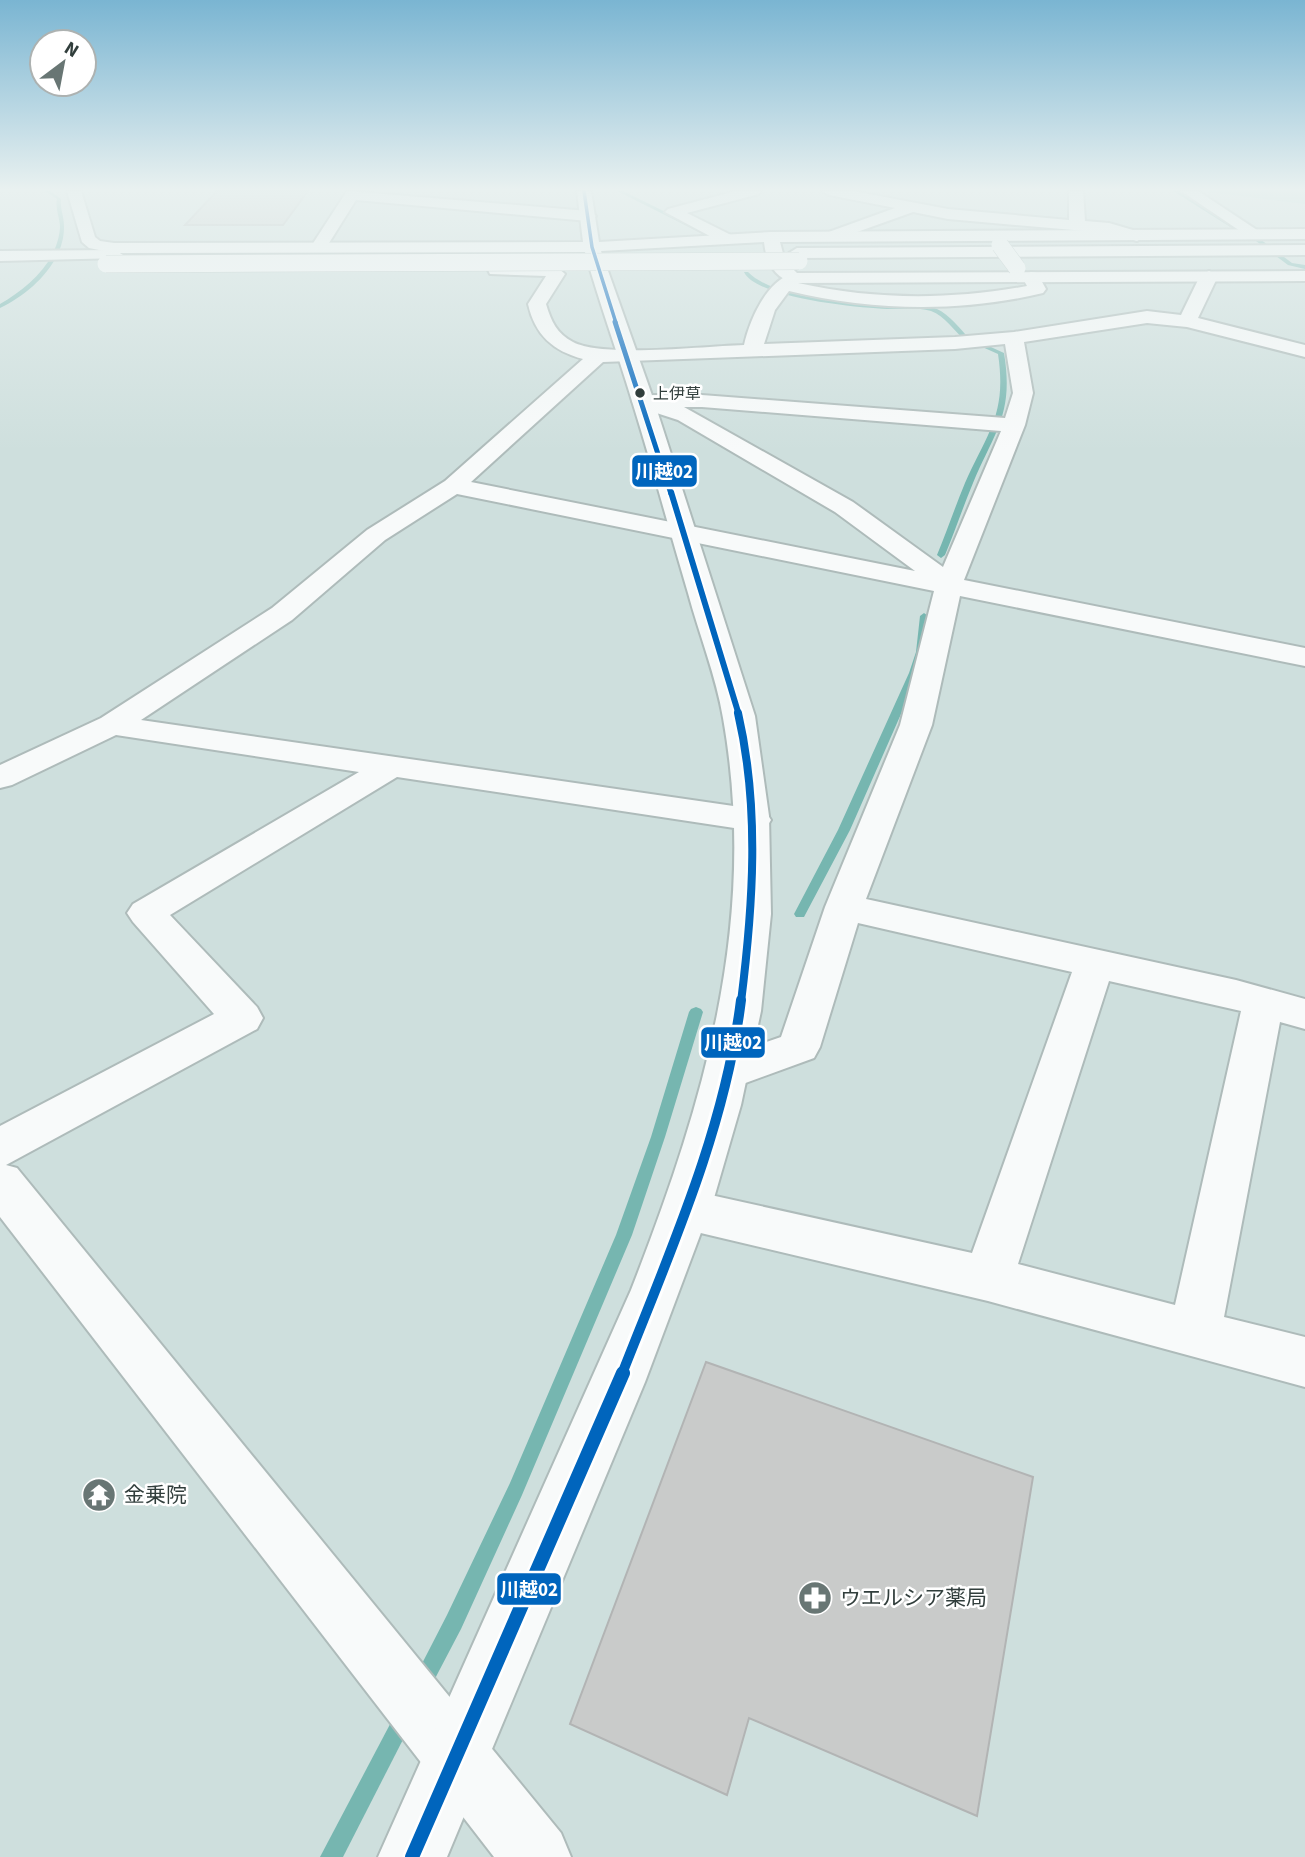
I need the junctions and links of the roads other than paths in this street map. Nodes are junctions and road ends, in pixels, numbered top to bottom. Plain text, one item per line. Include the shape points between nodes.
1 (554, 278) edge
2 (598, 278) edge
3 (788, 278) edge
4 (791, 278) edge
5 (1027, 278) edge
6 (1208, 278) edge
7 (1187, 321) junction
8 (1014, 338) junction
9 (753, 351) junction
10 (1305, 351) edge
11 (612, 356) junction
12 (643, 401) junction
13 (1005, 424) junction
14 (453, 486) junction
15 (683, 532) junction
16 (949, 584) junction
17 (1305, 657) edge
18 (112, 725) junction
19 (391, 767) junction
20 (0, 778) edge
21 (754, 820) junction
22 (844, 907) junction
23 (1095, 964) junction
24 (1284, 1008) edge
25 (729, 1072) junction
26 (0, 1148) edge
27 (0, 1182) edge
28 (688, 1210) junction
29 (988, 1279) junction
30 (1195, 1333) junction
31 (1305, 1362) edge
32 (429, 1720) junction
33 (412, 1857) edge
34 (537, 1857) edge

1 - 11 main road via 537,304 544,329 562,342
2 - 11 main road
3 - 9 main road via 757,326
4 - 5 main road via 816,294 902,303 1037,289
6 - 7 main road
7 - 8 main road via 1134,318
7 - 10 main road
8 - 9 main road
8 - 13 main road via 1023,393
9 - 11 main road
11 - 12 main road
11 - 14 main road
12 - 13 main road via 702,401
12 - 15 main road
12 - 16 main road via 686,415 844,507
13 - 16 main road
14 - 15 main road
14 - 18 main road via 376,535 282,614
15 - 16 main road
15 - 21 main road via 739,716
16 - 17 main road
16 - 22 main road via 916,725
18 - 19 main road
18 - 20 main road
19 - 21 main road
19 - 26 main road via 146,913 242,1018
21 - 25 main road via 752,939
22 - 23 main road
22 - 25 main road via 799,1047
23 - 24 main road
23 - 29 main road
24 - 30 main road
25 - 28 main road
27 - 32 main road
28 - 29 main road
28 - 32 main road via 638,1340
29 - 30 main road
30 - 31 main road
32 - 33 main road
32 - 34 main road

